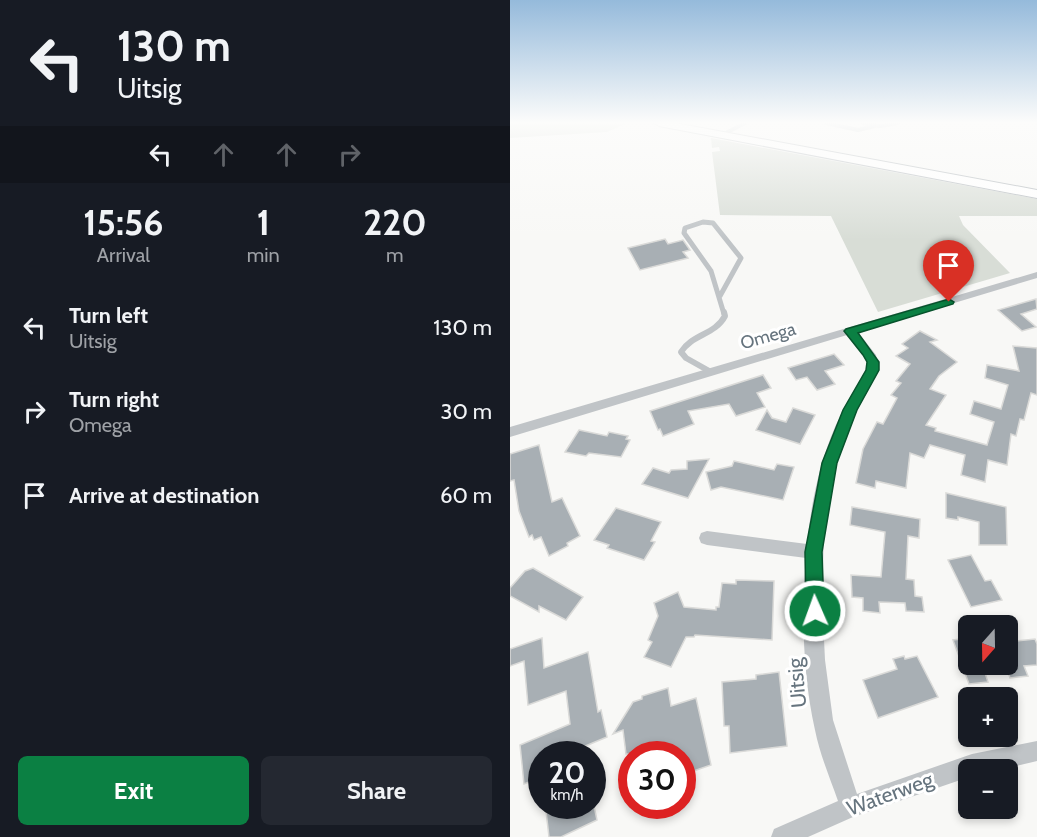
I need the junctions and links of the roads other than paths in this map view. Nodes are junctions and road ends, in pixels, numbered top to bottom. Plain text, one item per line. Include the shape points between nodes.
1 (866, 162) edge
2 (1037, 194) edge
3 (1037, 275) edge
4 (720, 296) junction
5 (850, 331) junction
6 (711, 372) junction
7 (510, 432) edge
8 (706, 538) dead end
9 (813, 552) junction
10 (1037, 751) edge
11 (851, 807) junction
12 (782, 837) edge

1 - 2 street
3 - 5 street, Omega
4 - 4 lane via 711,272 684,233 692,224 713,223 741,258
4 - 6 lane via 725,316 722,325 689,341 681,352
5 - 6 street, Omega
5 - 9 street, Uitsig via 868,353 872,370 835,443
6 - 7 street, Omega
8 - 9 street
9 - 11 street, Uitsig via 815,631 824,722
10 - 11 street, Waterweg via 972,765
11 - 12 street, Waterweg

